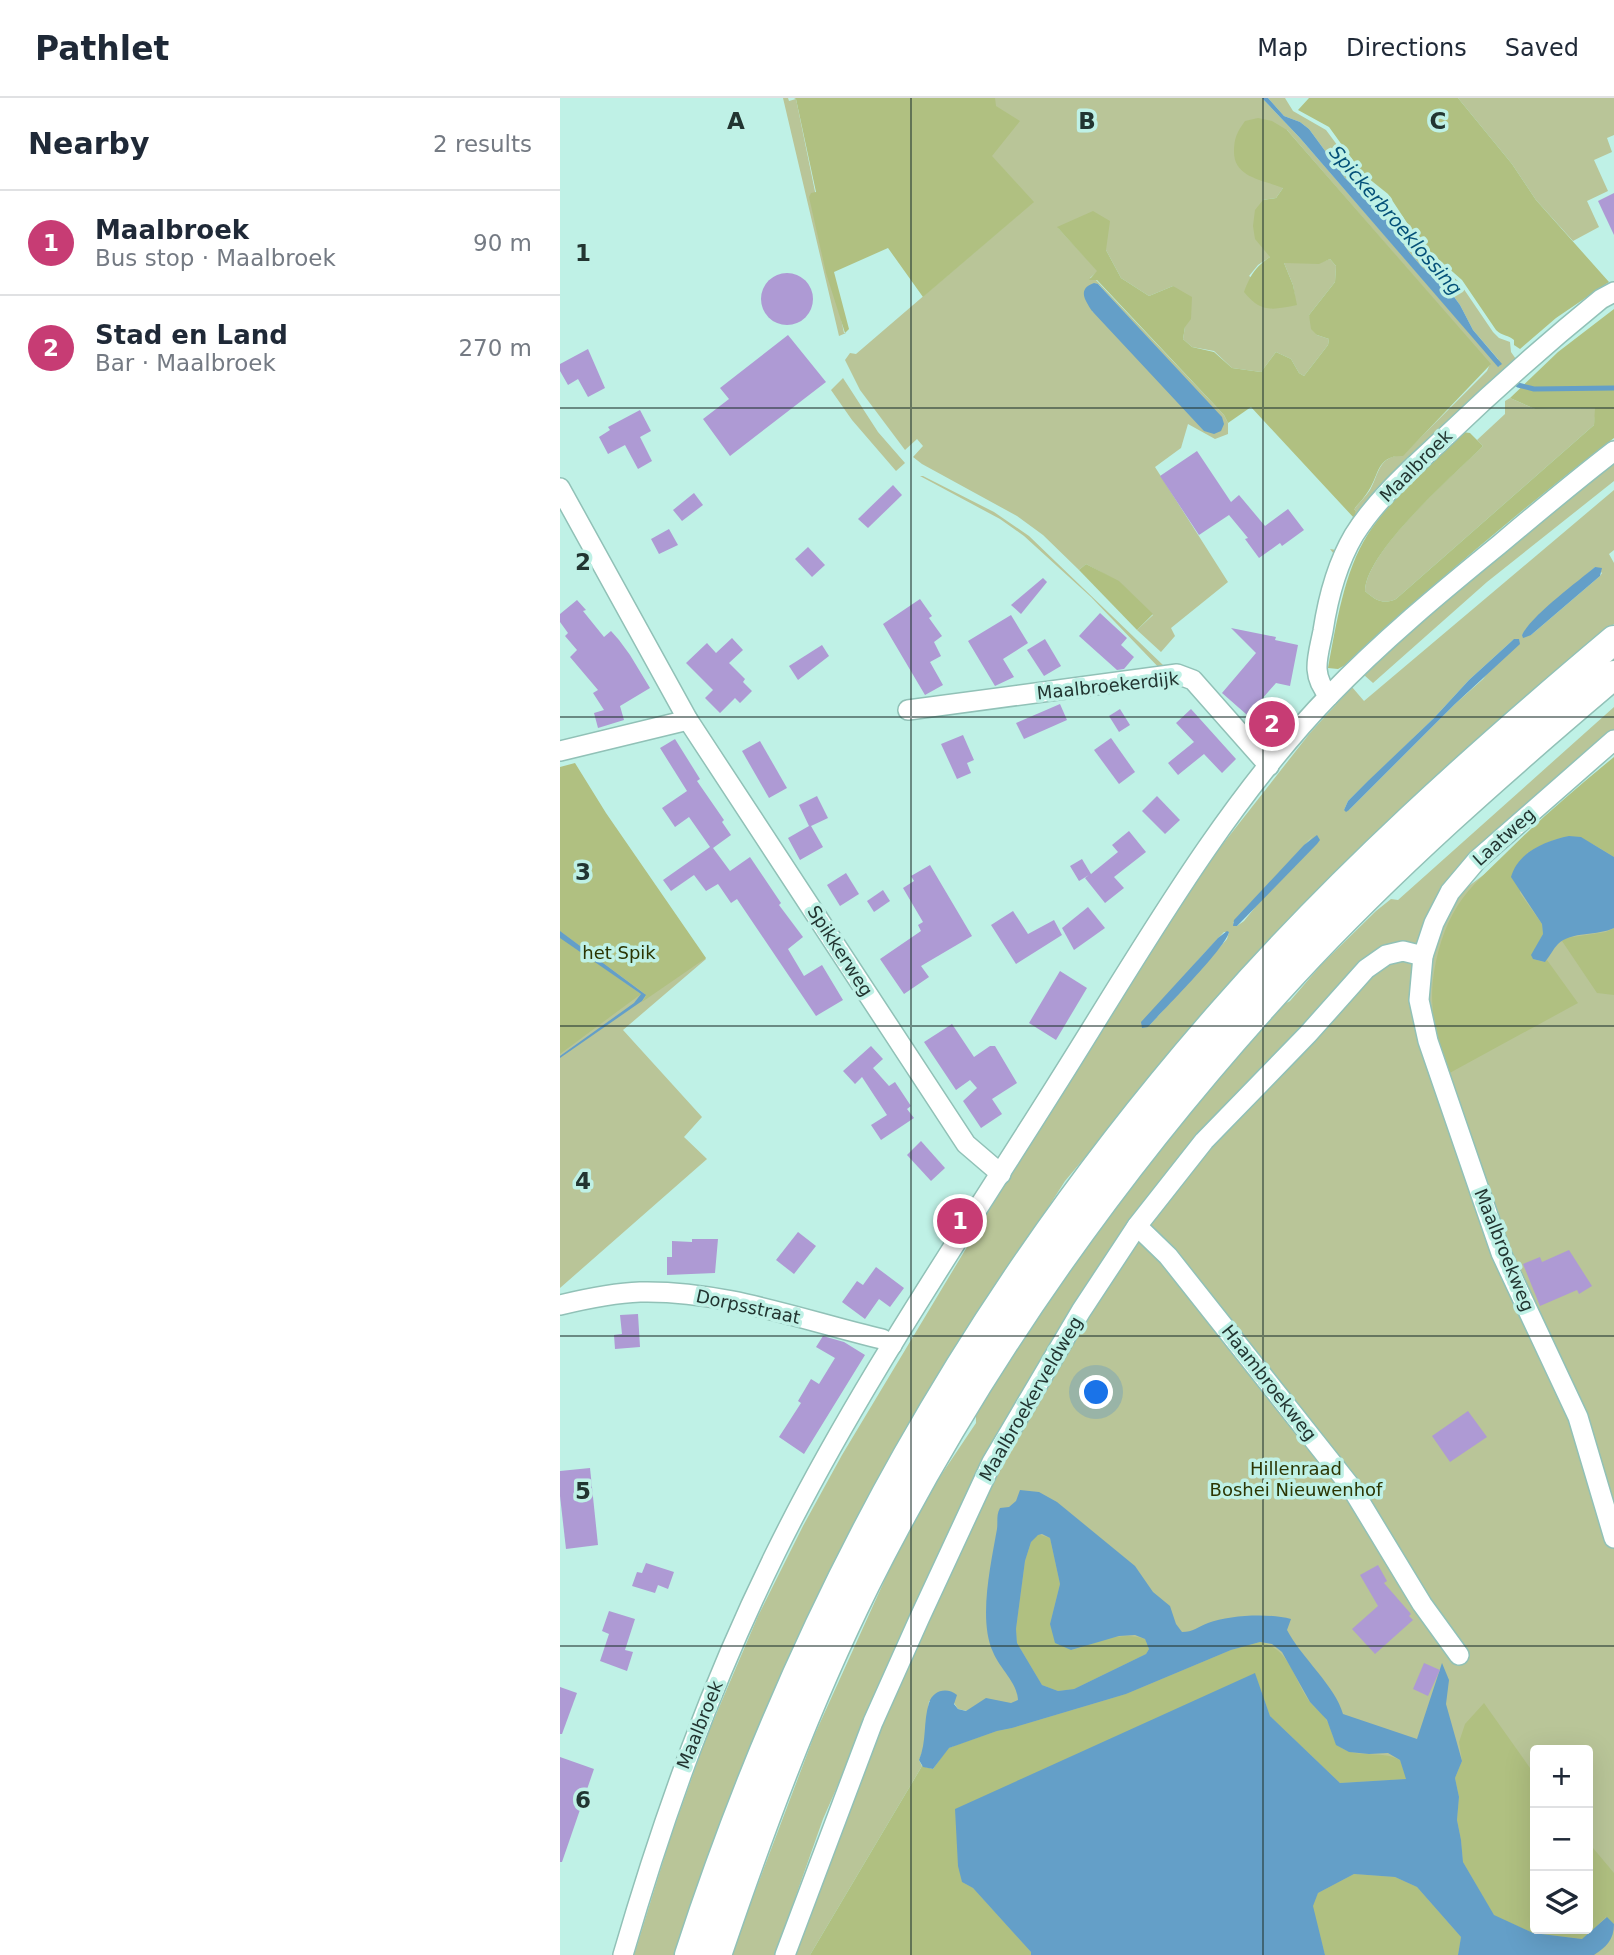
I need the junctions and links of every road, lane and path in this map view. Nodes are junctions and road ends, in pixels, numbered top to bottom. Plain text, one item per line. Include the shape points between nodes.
1 (1614, 292) edge
2 (1614, 451) edge
3 (560, 488) edge
4 (1614, 640) edge
5 (1614, 675) edge
6 (1329, 696) junction
7 (908, 710) dead end
8 (688, 720) junction
9 (1614, 740) edge
10 (560, 751) edge
11 (1269, 765) junction
12 (1423, 956) junction
13 (1001, 1174) junction
14 (1137, 1226) junction
15 (560, 1305) edge
16 (892, 1345) junction
17 (1614, 1538) edge
18 (1459, 1655) dead end
19 (623, 1955) edge
20 (689, 1955) edge
21 (716, 1955) edge
22 (785, 1955) edge

1 - 6 street, Maalbroek via 1518,367 1402,476 1354,535 1331,594 1316,673
2 - 6 street, Maalbroek via 1430,601
3 - 8 street, Spikkerweg
4 - 20 highway via 1427,804 1286,944 1165,1080 1032,1254 917,1436 817,1626 743,1800
5 - 21 highway via 1444,824 1296,970 1182,1099 1051,1272 955,1423 864,1587 787,1761
6 - 11 street, Maalbroek
7 - 11 street, Maalbroekerdijk via 1177,674 1192,680
8 - 10 street
8 - 13 street, Spikkerweg via 966,1144
9 - 12 street, Laatweg via 1477,860 1450,892
11 - 13 street, Maalbroek via 1188,875
12 - 14 street, Maalbroekerveldweg via 1402,951 1386,955 1366,969 1205,1141
12 - 17 street, Maalbroekweg via 1419,1000 1428,1041 1501,1253 1578,1417
13 - 16 street, Maalbroek
14 - 18 street, Haambroekweg via 1168,1256 1351,1487 1422,1604
14 - 22 street, Maalbroekerveldweg via 992,1462 873,1722
15 - 16 street, Dorpsstraat via 639,1292 707,1296 774,1310
16 - 19 street, Maalbroek via 777,1550 729,1654 680,1773

